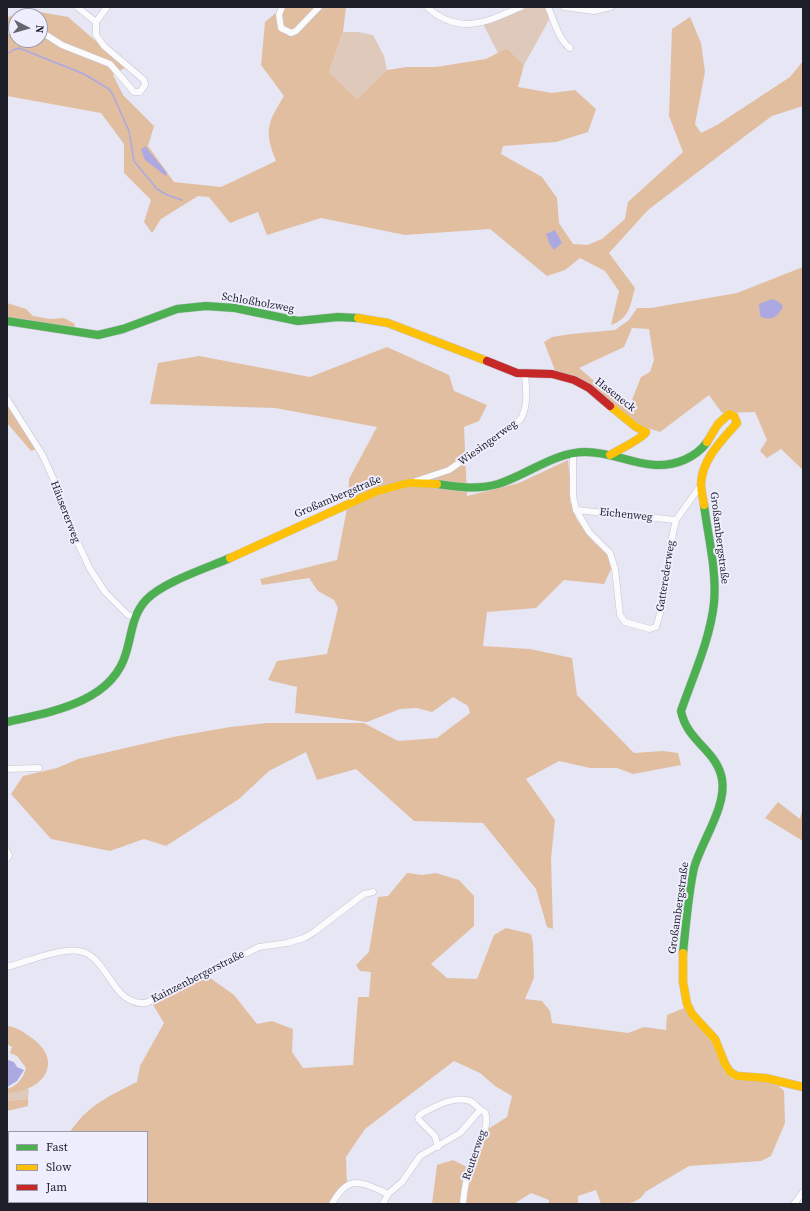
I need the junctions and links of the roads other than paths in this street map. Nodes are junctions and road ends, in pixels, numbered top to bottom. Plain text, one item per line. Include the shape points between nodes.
1 (77, 7) edge
2 (107, 7) edge
3 (282, 7) edge
4 (319, 7) edge
5 (427, 7) edge
6 (521, 7) edge
7 (548, 7) edge
8 (564, 7) edge
9 (611, 7) edge
10 (96, 22) junction
11 (48, 37) edge
12 (570, 48) dead end
13 (7, 321) edge
14 (525, 374) junction
15 (7, 399) edge
16 (573, 454) junction
17 (610, 455) junction
18 (412, 482) junction
19 (701, 485) junction
20 (576, 510) junction
21 (676, 520) junction
22 (134, 617) junction
23 (7, 722) edge
24 (7, 768) edge
25 (39, 768) dead end
26 (7, 851) edge
27 (7, 859) edge
28 (373, 892) dead end
29 (7, 967) edge
30 (803, 1087) edge
31 (480, 1110) junction
32 (438, 1147) junction
33 (803, 1192) edge
34 (388, 1194) junction
35 (332, 1204) edge
36 (383, 1204) edge
37 (463, 1204) edge
38 (794, 1204) edge

1 - 10 street
2 - 10 street
3 - 4 street via 281,28 290,33 296,31
5 - 6 street via 444,20 471,25
7 - 12 street via 561,39
8 - 9 street via 594,12
10 - 11 street via 99,42 144,80 145,85 140,92 134,92 110,64
13 - 14 street, Schloßholzweg via 98,335 189,307 235,308 272,318 298,321 338,317 368,319 404,328
14 - 17 street, Haseneck via 552,374 574,380 589,388 636,427 646,432 644,436
14 - 18 street, Wiesingerweg via 526,404 520,420 449,470
15 - 22 street, Häusererweg via 42,454 80,552 98,583 128,615
16 - 17 street, Großambergstraße via 586,452
16 - 18 street, Großambergstraße via 486,487 464,488
16 - 20 street, Gatterederweg via 573,495
17 - 19 street, Großambergstraße via 643,464 674,464 697,453 721,419 729,414 734,416 737,423 715,447 705,468
18 - 22 street, Großambergstraße via 391,486 361,498 158,590 145,601
19 - 21 street, Gatterederweg
19 - 30 street, Großambergstraße via 713,574 714,602 709,630 681,716 687,731 714,758 723,781 721,798 693,875 682,963 684,993 692,1013 709,1029 716,1040 725,1066 731,1073
20 - 21 street, Eichenweg
20 - 21 street, Gatterederweg via 589,532 610,553 620,615 625,622 650,629 656,627 662,607
22 - 23 street, Großambergstraße via 121,666 105,685 78,702
24 - 25 street
26 - 27 street
28 - 29 street, Kainzenbergerstraße via 364,894 304,938 259,947 146,1003 125,997 96,961 83,952 66,952
31 - 32 street via 460,1133
31 - 32 street via 468,1101 457,1100 443,1103 420,1114 419,1120 435,1136
31 - 37 street, Reuterweg via 486,1115 485,1128 472,1159
32 - 34 street via 420,1156 402,1182
33 - 38 street
34 - 35 street via 368,1184 352,1183 343,1188
34 - 36 street

